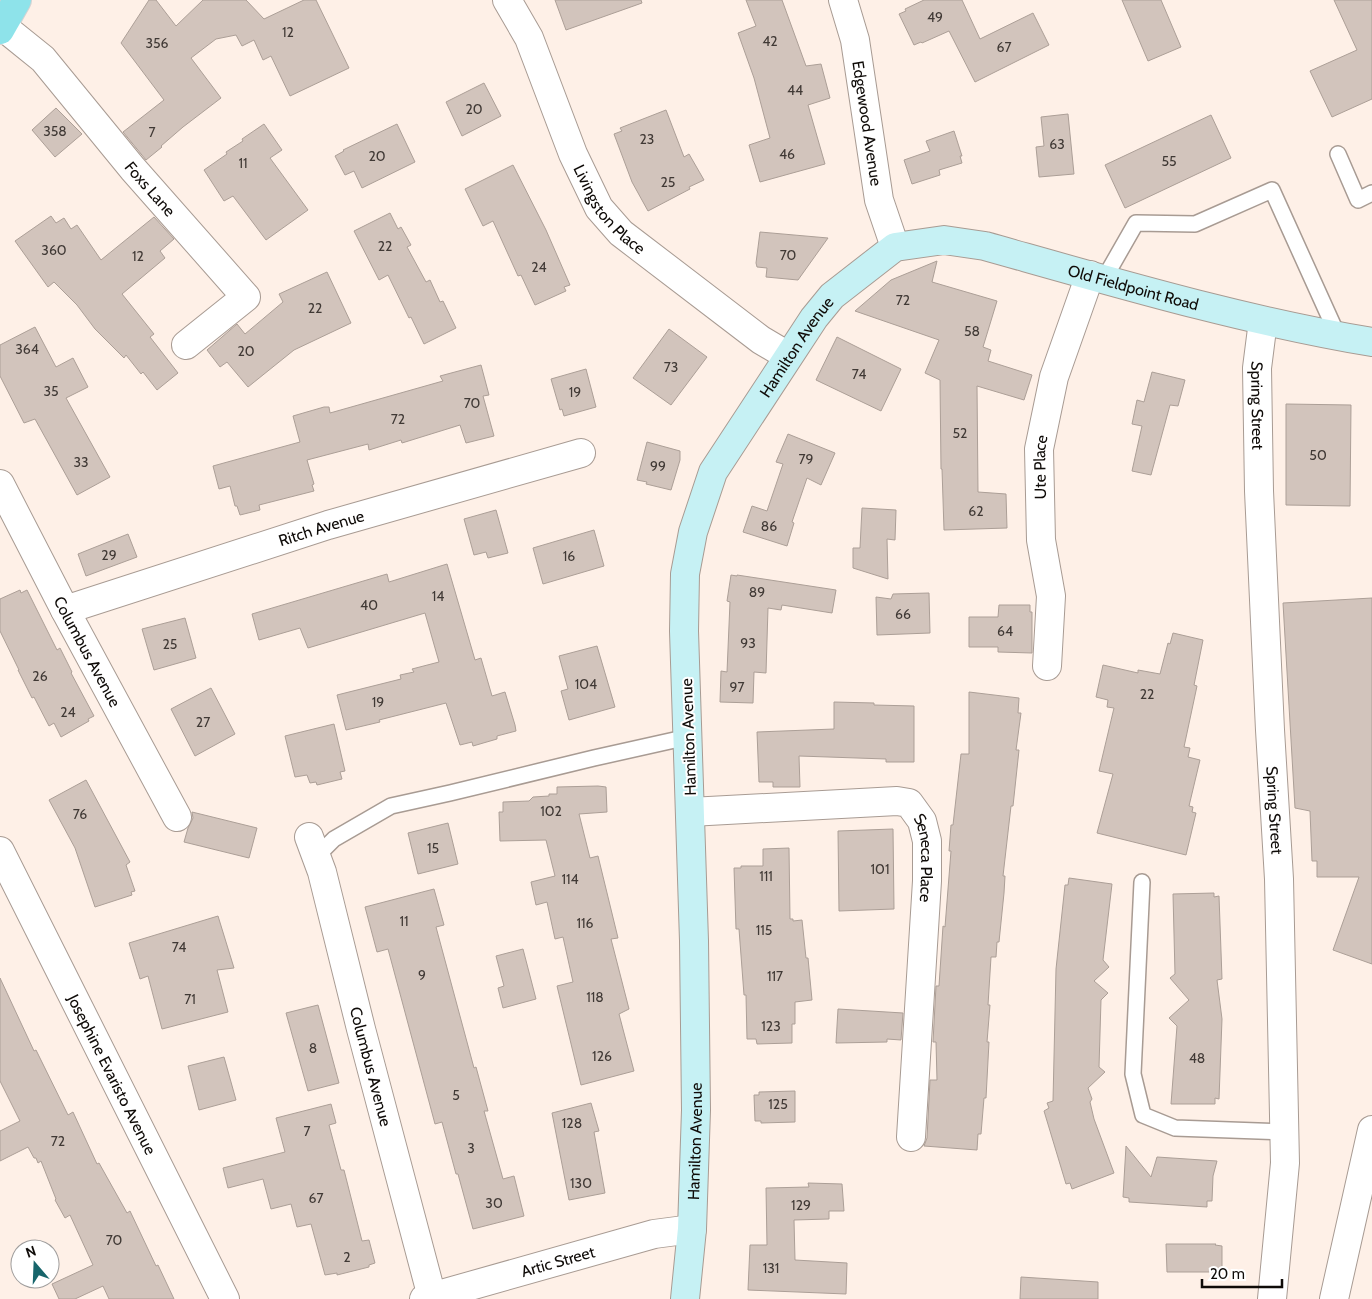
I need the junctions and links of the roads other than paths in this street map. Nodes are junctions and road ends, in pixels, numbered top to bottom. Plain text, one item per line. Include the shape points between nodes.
1 (17, 0) edge
2 (507, 0) edge
3 (843, 0) edge
4 (1, 28) edge
5 (1338, 154) dead end
6 (1372, 193) edge
7 (895, 247) junction
8 (1097, 277) junction
9 (1263, 321) junction
10 (1338, 336) junction
11 (1372, 342) edge
12 (186, 345) dead end
13 (788, 356) junction
14 (581, 453) dead end
15 (0, 484) edge
16 (64, 610) junction
17 (1047, 666) dead end
18 (688, 737) junction
19 (690, 812) junction
20 (177, 817) dead end
21 (312, 847) joint
22 (0, 851) edge
23 (1142, 882) dead end
24 (1372, 1130) edge
25 (1284, 1132) junction
26 (911, 1137) dead end
27 (692, 1229) junction
28 (428, 1298) edge
29 (225, 1299) edge
30 (684, 1299) edge
31 (1272, 1299) edge
32 (1334, 1299) edge

1 - 4 main road
2 - 13 street, Livingston Place via 529,38 573,154 599,208 621,232 761,340
3 - 7 street, Edgewood Avenue via 855,40 879,200
4 - 12 street, Foxs Lane via 43,59 133,169 246,297
5 - 6 lane via 1358,200
7 - 8 main road, Old Fieldpoint Road via 944,240 985,246
7 - 13 main road, Hamilton Avenue via 832,296
8 - 9 main road, Old Fieldpoint Road
8 - 10 lane via 1136,223 1195,224 1272,190
8 - 17 street, Ute Place via 1054,377 1039,449 1041,540 1051,596
9 - 10 main road, Old Fieldpoint Road
9 - 25 street, Spring Street via 1257,368 1259,491 1279,879
10 - 11 main road, Old Fieldpoint Road
13 - 18 main road, Hamilton Avenue via 712,472 693,532 685,584
14 - 16 street, Ritch Avenue via 328,525
15 - 16 street, Columbus Avenue
16 - 20 street, Columbus Avenue
18 - 19 main road, Hamilton Avenue
18 - 21 lane via 391,806 334,839
19 - 26 street, Seneca Place via 897,801 909,803 922,820 927,841 927,881
19 - 27 main road, Hamilton Avenue via 696,1110
21 - 28 street, Columbus Avenue via 322,872
22 - 29 street, Josephine Evaristo Avenue
23 - 25 lane via 1133,1074 1143,1115 1175,1128
24 - 32 street
25 - 31 street, Spring Street via 1285,1163
27 - 28 street, Artic Street via 654,1234
27 - 30 main road, Hamilton Avenue

